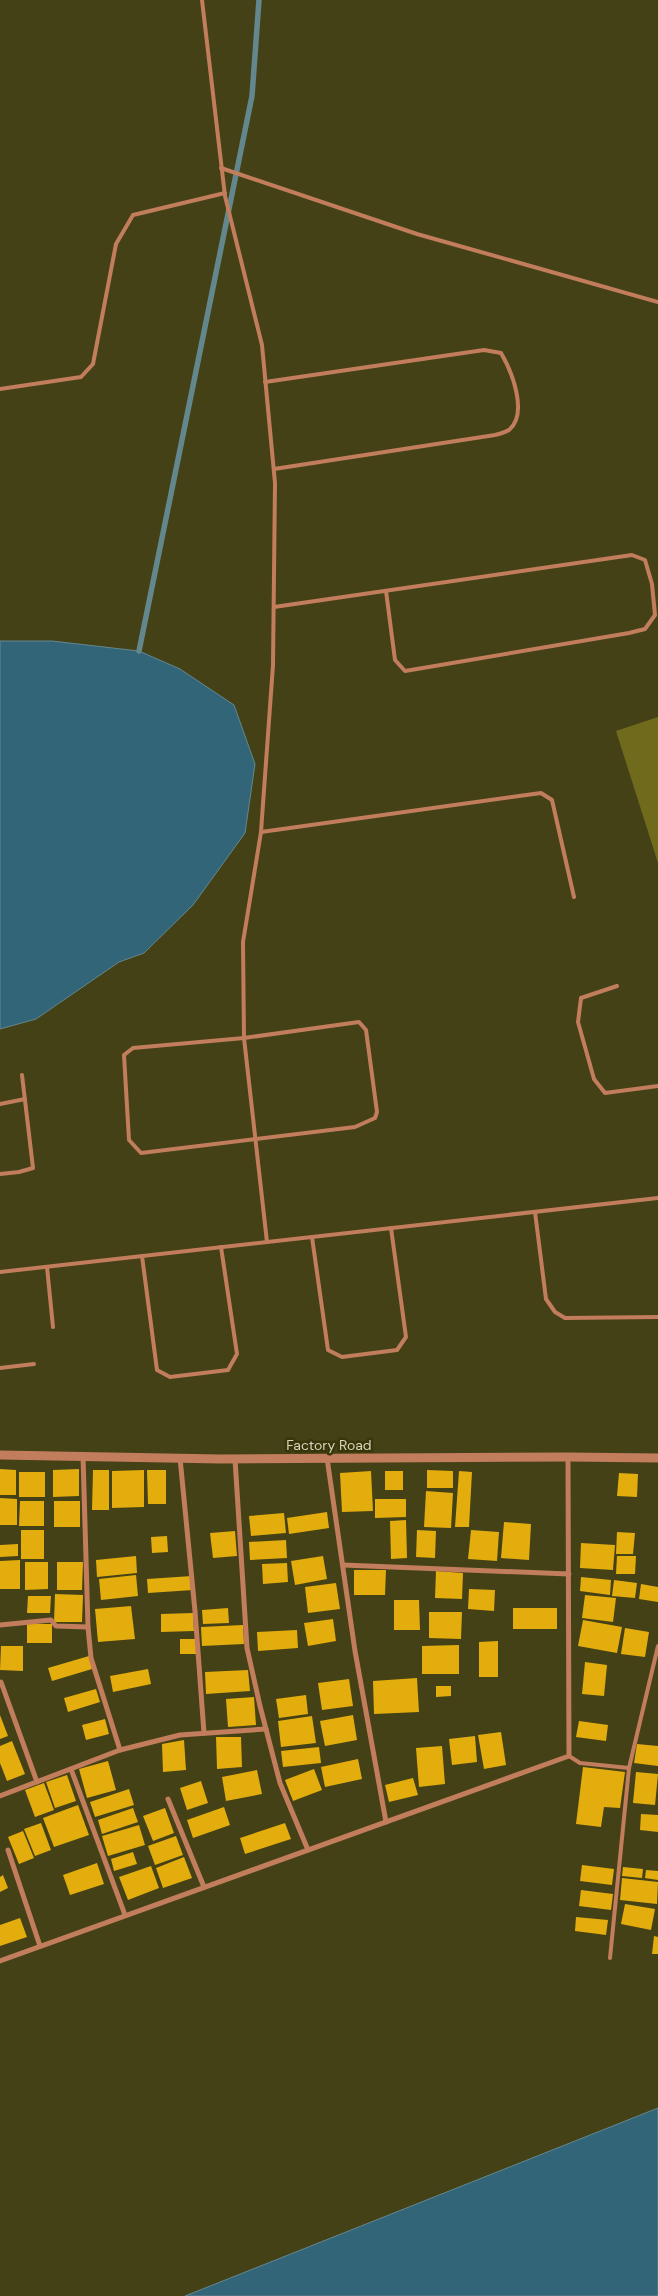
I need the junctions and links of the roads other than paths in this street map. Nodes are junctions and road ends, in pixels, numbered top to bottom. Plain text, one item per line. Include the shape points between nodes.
1 (202, 0) edge
2 (222, 168) junction
3 (225, 193) junction
4 (658, 302) edge
5 (265, 382) junction
6 (0, 389) edge
7 (274, 469) junction
8 (386, 591) junction
9 (274, 607) junction
10 (261, 832) junction
11 (574, 897) dead end
12 (617, 986) dead end
13 (244, 1038) junction
14 (22, 1075) dead end
15 (658, 1086) edge
16 (25, 1099) junction
17 (0, 1104) edge
18 (256, 1138) junction
19 (0, 1174) edge
20 (658, 1198) edge
21 (535, 1212) junction
22 (390, 1228) junction
23 (312, 1237) junction
24 (267, 1242) junction
25 (221, 1247) junction
26 (142, 1256) junction
27 (47, 1267) junction
28 (0, 1272) edge
29 (658, 1317) edge
30 (53, 1327) dead end
31 (34, 1364) dead end
32 (0, 1368) edge
33 (0, 1455) edge
34 (83, 1455) junction
35 (568, 1457) junction
36 (180, 1458) junction
37 (327, 1458) junction
38 (658, 1458) edge
39 (235, 1459) junction
40 (343, 1565) junction
41 (569, 1574) junction
42 (0, 1625) edge
43 (88, 1627) junction
44 (658, 1646) edge
45 (1, 1682) edge
46 (266, 1730) junction
47 (204, 1733) junction
48 (120, 1750) junction
49 (569, 1756) junction
50 (629, 1768) junction
51 (71, 1769) junction
52 (37, 1782) junction
53 (0, 1796) edge
54 (168, 1800) dead end
55 (386, 1822) junction
56 (8, 1850) dead end
57 (308, 1850) junction
58 (204, 1887) junction
59 (126, 1915) junction
60 (40, 1946) junction
61 (610, 1958) dead end
62 (0, 1961) edge

1 - 2 lane
2 - 3 lane
2 - 4 lane via 417,234
3 - 5 lane via 262,344
3 - 6 lane via 133,214 116,244 93,364 81,377
5 - 7 lane
5 - 7 lane via 484,350 501,353 517,392 517,416 509,430 495,435
7 - 9 lane
8 - 8 lane via 395,660 405,671 629,634 645,629 655,615 652,584 645,560 632,555
8 - 9 lane
9 - 10 lane
10 - 11 lane via 541,793 552,800
10 - 13 lane via 243,942
12 - 15 lane via 580,998 578,1022 594,1079 605,1093
13 - 18 lane
13 - 18 lane via 359,1022 366,1030 377,1112 374,1118 355,1127
13 - 18 lane via 134,1048 124,1056 129,1140 140,1152
14 - 16 lane
16 - 17 lane
16 - 19 lane via 33,1168
18 - 24 lane
20 - 21 lane
21 - 22 lane
21 - 29 lane via 546,1299 555,1312 565,1318
22 - 23 lane
22 - 23 lane via 406,1336 397,1350 342,1357 328,1350
23 - 24 lane
24 - 25 lane
25 - 26 lane
25 - 26 lane via 237,1354 228,1370 170,1377 157,1370
26 - 27 lane
27 - 28 lane
27 - 30 lane
31 - 32 lane
33 - 34 street, Factory Road
34 - 36 street, Factory Road
34 - 43 street
35 - 37 street, Factory Road
35 - 38 street, Factory Road
35 - 41 street
36 - 39 street, Factory Road
36 - 47 street
37 - 39 street, Factory Road
37 - 40 street
39 - 46 street via 247,1648
40 - 41 street
40 - 55 street
41 - 49 street
42 - 43 street via 51,1620 56,1626
43 - 48 street via 91,1658
44 - 50 lane
45 - 52 street
46 - 47 street
46 - 57 street via 280,1783
47 - 48 street via 180,1735
48 - 51 street
49 - 50 lane via 580,1763
49 - 55 street
50 - 61 lane
51 - 52 street
51 - 59 street
52 - 53 street
54 - 58 street
55 - 57 street
56 - 60 street
57 - 58 street
58 - 59 street
59 - 60 street
60 - 62 street

